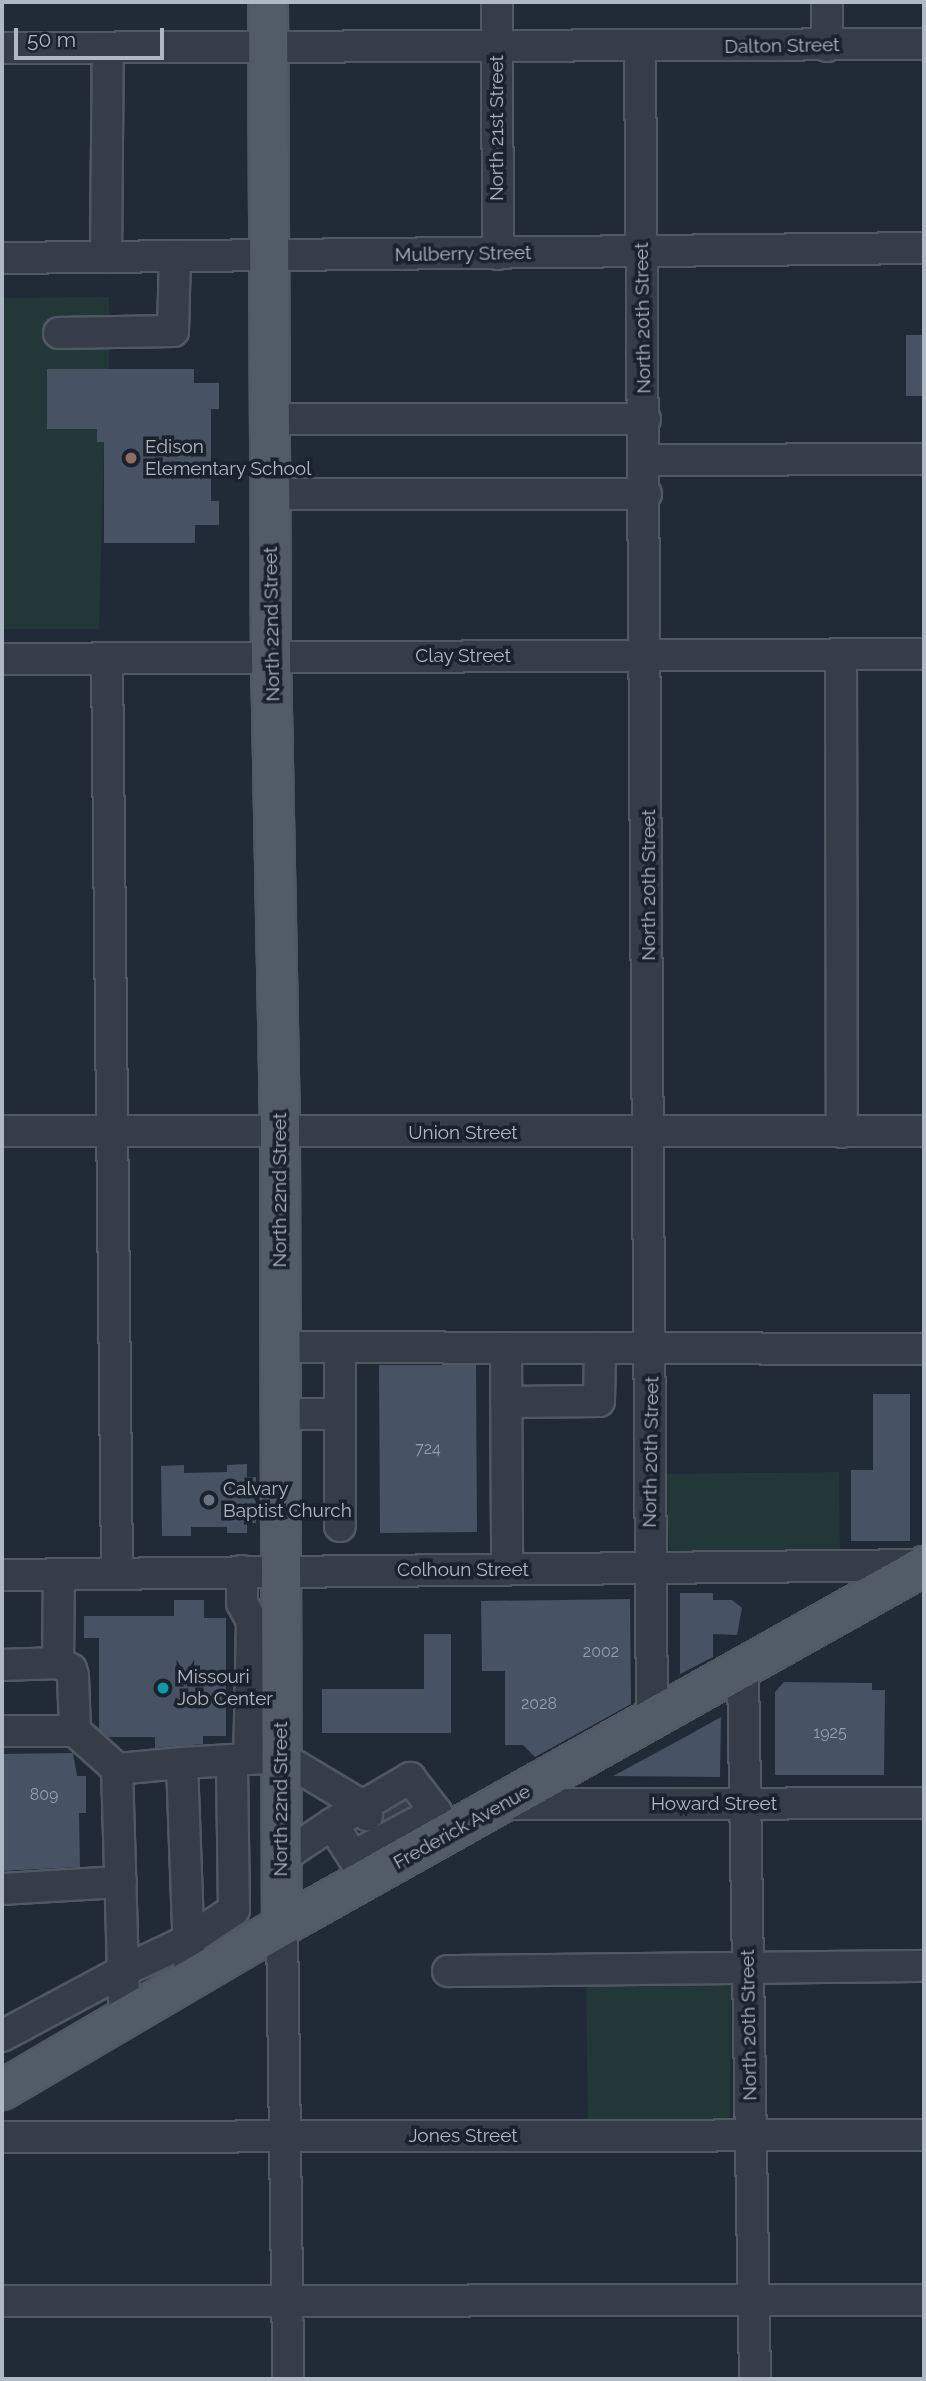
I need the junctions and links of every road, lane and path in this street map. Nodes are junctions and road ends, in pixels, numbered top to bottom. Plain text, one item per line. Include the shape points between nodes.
1 (268, 2) edge
2 (497, 2) edge
3 (827, 2) edge
4 (924, 44) edge
5 (827, 46) junction
6 (2, 47) edge
7 (497, 47) junction
8 (108, 48) junction
9 (640, 48) junction
10 (269, 49) junction
11 (924, 248) edge
12 (642, 251) junction
13 (498, 254) junction
14 (271, 255) junction
15 (176, 256) junction
16 (106, 257) junction
17 (2, 258) edge
18 (59, 333) dead end
19 (270, 419) junction
20 (645, 419) junction
21 (924, 458) edge
22 (645, 460) junction
23 (270, 494) junction
24 (646, 494) junction
25 (647, 654) junction
26 (841, 654) junction
27 (924, 654) edge
28 (271, 657) junction
29 (2, 659) edge
30 (107, 659) junction
31 (2, 1131) edge
32 (924, 1131) edge
33 (112, 1132) junction
34 (651, 1132) junction
35 (842, 1132) junction
36 (280, 1133) junction
37 (280, 1347) junction
38 (340, 1347) junction
39 (506, 1348) junction
40 (600, 1349) junction
41 (652, 1349) junction
42 (924, 1349) edge
43 (506, 1402) junction
44 (279, 1414) junction
45 (340, 1414) junction
46 (340, 1526) dead end
47 (924, 1566) edge
48 (650, 1568) junction
49 (507, 1569) junction
50 (242, 1571) junction
51 (279, 1571) junction
52 (117, 1573) junction
53 (59, 1574) junction
54 (2, 1575) edge
55 (58, 1663) junction
56 (2, 1665) edge
57 (743, 1671) junction
58 (652, 1722) junction
59 (2, 1731) edge
60 (75, 1731) junction
61 (254, 1759) junction
62 (182, 1763) junction
63 (117, 1769) junction
64 (924, 1802) edge
65 (504, 1804) junction
66 (745, 1804) junction
67 (383, 1818) junction
68 (332, 1824) junction
69 (442, 1824) junction
70 (281, 1858) junction
71 (360, 1867) junction
72 (121, 1881) junction
73 (2, 1889) edge
74 (282, 1926) junction
75 (189, 1940) junction
76 (748, 1965) junction
77 (924, 1966) edge
78 (123, 1970) junction
79 (448, 1971) dead end
80 (190, 1982) junction
81 (39, 2017) junction
82 (125, 2019) junction
83 (2, 2036) edge
84 (59, 2057) junction
85 (2, 2090) edge
86 (751, 2134) junction
87 (924, 2135) edge
88 (2, 2137) edge
89 (285, 2137) junction
90 (924, 2300) edge
91 (2, 2301) edge
92 (754, 2301) junction
93 (287, 2303) junction
94 (288, 2379) edge
95 (755, 2379) edge

1 - 10 main road, North 22nd Street
2 - 7 street, North 21st Street
3 - 5 street
4 - 5 street, Dalton Street
5 - 9 street, Dalton Street
6 - 8 street, Dalton Street
7 - 9 street, Dalton Street
7 - 10 street, Dalton Street
7 - 13 street, North 21st Street
8 - 10 street, Dalton Street
8 - 16 street
9 - 12 street, North 20th Street
10 - 14 main road, North 22nd Street
11 - 12 street, Mulberry Street
12 - 13 street, Mulberry Street
12 - 20 street, North 20th Street
13 - 14 street, Mulberry Street
14 - 15 street, Mulberry Street
14 - 19 main road, North 22nd Street
15 - 16 street, Mulberry Street
15 - 18 street via 173,331
16 - 17 street, Mulberry Street
19 - 20 street
19 - 23 main road, North 22nd Street
20 - 22 street, North 20th Street
21 - 22 street
22 - 24 street, North 20th Street
23 - 24 street
23 - 28 main road, North 22nd Street
24 - 25 street, North 20th Street
25 - 26 street, Clay Street
25 - 28 street, Clay Street
25 - 34 street, North 20th Street
26 - 27 street, Clay Street
26 - 35 street
28 - 30 street, Clay Street
28 - 36 main road, North 22nd Street
29 - 30 street, Clay Street
30 - 33 street
31 - 33 street, Union Street
32 - 35 street, Union Street
33 - 36 street, Union Street
33 - 52 street
34 - 35 street, Union Street
34 - 36 street, Union Street
34 - 41 street, North 20th Street
36 - 37 main road, North 22nd Street
37 - 38 street
37 - 44 main road, North 22nd Street
38 - 39 street
38 - 45 street
39 - 40 street
39 - 43 street
40 - 41 street
40 - 43 street via 599,1401
41 - 42 street
41 - 48 street, North 20th Street
43 - 49 street
44 - 45 street
44 - 51 main road, North 22nd Street
45 - 46 street
47 - 48 street, Colhoun Street
47 - 57 main road, Frederick Avenue
48 - 49 street, Colhoun Street
48 - 58 street, North 20th Street
49 - 51 street, Colhoun Street
50 - 51 street, Colhoun Street
50 - 52 street, Colhoun Street
50 - 61 street via 242,1603 252,1621
51 - 61 main road, North 22nd Street
52 - 53 street, Colhoun Street
53 - 54 street, Colhoun Street
53 - 55 street
55 - 56 street
55 - 60 street via 71,1669 73,1676
57 - 58 main road, Frederick Avenue
57 - 66 street, North 20th Street
58 - 65 main road, Frederick Avenue
59 - 60 street
60 - 63 street
61 - 62 street
61 - 67 street
61 - 70 main road, North 22nd Street
61 - 75 street via 234,1910
62 - 63 street
62 - 75 street
63 - 72 street
64 - 66 street, Howard Street
65 - 66 street, Howard Street
65 - 69 main road, Frederick Avenue
66 - 76 street, North 20th Street
67 - 68 street
67 - 69 street
67 - 69 street via 410,1778
67 - 71 street
68 - 70 street
68 - 71 street
69 - 71 main road, Frederick Avenue
70 - 74 main road, North 22nd Street
71 - 74 main road, Frederick Avenue
72 - 73 street
72 - 78 street
74 - 80 main road, Frederick Avenue
74 - 89 street, North 22nd Street
75 - 78 street
75 - 80 street
76 - 77 street
76 - 79 street
76 - 86 street, North 20th Street
78 - 81 street
78 - 82 street
80 - 82 main road, Frederick Avenue
81 - 83 street
81 - 84 street
82 - 84 main road, Frederick Avenue
84 - 85 main road, Frederick Avenue
86 - 87 street, Jones Street
86 - 89 street, Jones Street
86 - 92 street, North 20th Street
88 - 89 street, Jones Street
89 - 93 street, North 22nd Street
90 - 92 street
91 - 93 street
92 - 93 street
92 - 95 street, North 20th Street
93 - 94 street, North 22nd Street

